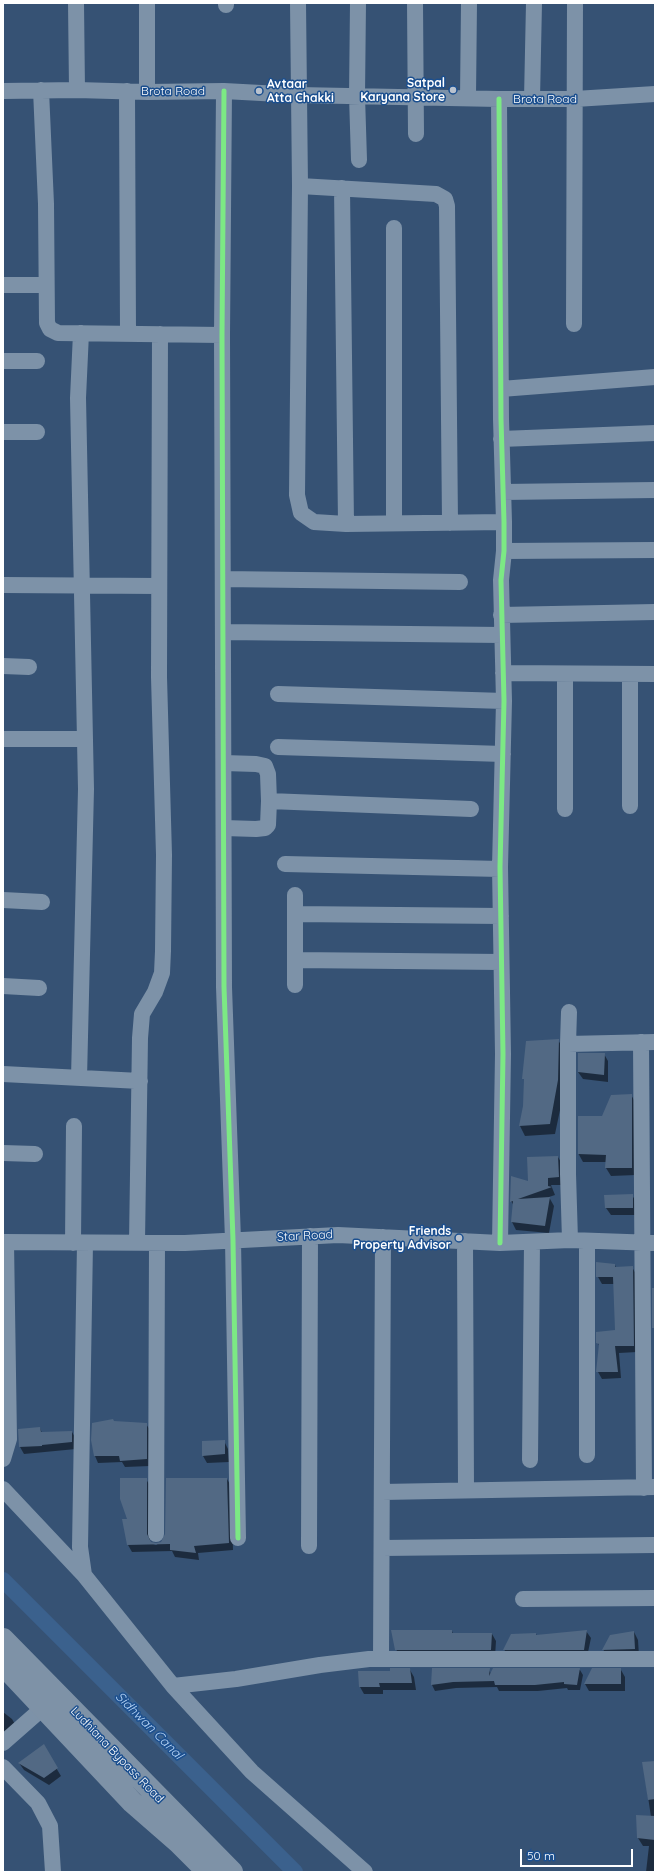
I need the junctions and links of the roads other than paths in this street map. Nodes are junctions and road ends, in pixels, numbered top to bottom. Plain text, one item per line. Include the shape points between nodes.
1 (76, 3) edge
2 (147, 3) edge
3 (298, 3) edge
4 (358, 3) edge
5 (416, 3) edge
6 (469, 3) edge
7 (534, 3) edge
8 (575, 3) edge
9 (41, 90) junction
10 (77, 90) junction
11 (3, 91) edge
12 (127, 91) junction
13 (224, 91) junction
14 (147, 92) junction
15 (298, 94) junction
16 (655, 94) edge
17 (357, 96) junction
18 (468, 97) junction
19 (415, 98) junction
20 (499, 99) junction
21 (532, 99) junction
22 (575, 99) junction
23 (416, 134) dead end
24 (359, 160) dead end
25 (300, 186) junction
26 (342, 188) junction
27 (394, 228) dead end
28 (3, 285) edge
29 (46, 285) junction
30 (574, 324) dead end
31 (128, 333) junction
32 (81, 334) junction
33 (160, 334) junction
34 (222, 336) junction
35 (3, 361) edge
36 (37, 361) dead end
37 (655, 377) edge
38 (501, 389) junction
39 (3, 432) edge
40 (37, 432) dead end
41 (655, 433) edge
42 (501, 439) junction
43 (655, 490) edge
44 (503, 492) junction
45 (504, 522) junction
46 (450, 523) junction
47 (346, 524) junction
48 (394, 524) junction
49 (655, 550) edge
50 (504, 551) junction
51 (223, 579) junction
52 (460, 582) dead end
53 (3, 585) edge
54 (83, 585) junction
55 (159, 586) junction
56 (655, 612) edge
57 (502, 615) junction
58 (223, 632) junction
59 (502, 635) junction
60 (3, 666) edge
61 (29, 667) dead end
62 (503, 673) junction
63 (565, 674) junction
64 (630, 674) junction
65 (655, 674) edge
66 (278, 694) dead end
67 (504, 701) junction
68 (3, 739) edge
69 (85, 739) junction
70 (278, 747) dead end
71 (503, 754) junction
72 (224, 763) junction
73 (269, 801) junction
74 (630, 806) dead end
75 (471, 809) dead end
76 (565, 809) dead end
77 (224, 828) junction
78 (285, 864) dead end
79 (500, 869) junction
80 (295, 895) dead end
81 (3, 900) edge
82 (42, 902) dead end
83 (295, 914) junction
84 (501, 916) junction
85 (295, 960) junction
86 (501, 962) junction
87 (295, 985) dead end
88 (3, 986) edge
89 (39, 988) dead end
90 (569, 1012) dead end
91 (648, 1042) edge
92 (568, 1044) junction
93 (3, 1074) edge
94 (79, 1078) junction
95 (140, 1081) junction
96 (74, 1126) dead end
97 (3, 1153) edge
98 (36, 1154) dead end
99 (310, 1236) junction
100 (383, 1237) junction
101 (233, 1240) junction
102 (570, 1240) junction
103 (465, 1241) junction
104 (587, 1241) junction
105 (4, 1242) edge
106 (79, 1242) junction
107 (137, 1242) junction
108 (500, 1242) junction
109 (532, 1242) junction
110 (157, 1243) junction
111 (649, 1243) edge
112 (587, 1455) dead end
113 (3, 1459) edge
114 (530, 1460) dead end
115 (649, 1487) edge
116 (3, 1489) edge
117 (466, 1490) junction
118 (382, 1492) junction
119 (156, 1534) dead end
120 (238, 1538) dead end
121 (655, 1545) edge
122 (308, 1546) dead end
123 (382, 1548) junction
124 (84, 1575) junction
125 (655, 1598) edge
126 (523, 1599) dead end
127 (3, 1639) edge
128 (655, 1659) edge
129 (381, 1660) junction
130 (3, 1665) edge
131 (173, 1686) junction
132 (44, 1707) junction
133 (3, 1743) edge
134 (3, 1766) edge
135 (53, 1872) edge
136 (208, 1872) edge
137 (232, 1872) edge
138 (366, 1872) edge

1 - 10 street
2 - 14 street
3 - 15 street
4 - 17 street
5 - 19 street
6 - 18 street
7 - 21 street
8 - 22 street
9 - 10 street, Brota Road
9 - 11 street, Brota Road
9 - 29 street via 46,204
10 - 12 street, Brota Road
12 - 14 street, Brota Road
12 - 31 street
13 - 14 street, Brota Road
13 - 15 street, Brota Road
13 - 34 street
15 - 17 street, Brota Road
15 - 25 street
16 - 22 street, Brota Road
17 - 19 street, Brota Road
17 - 24 street
18 - 19 street, Brota Road
18 - 20 street, Brota Road
19 - 23 street
20 - 21 street, Brota Road
20 - 38 street
21 - 22 street, Brota Road
22 - 30 street
25 - 26 street
25 - 47 street via 297,495 301,513 314,522
26 - 46 street via 436,194 445,199
26 - 47 street
27 - 48 street
28 - 29 street
29 - 32 street via 46,323 50,329 58,334
31 - 32 street
31 - 33 street
32 - 54 street via 78,398
33 - 34 street
33 - 55 street
34 - 51 street
35 - 36 street
37 - 38 street
38 - 42 street
39 - 40 street
41 - 42 street
42 - 44 street
43 - 44 street
44 - 45 street
45 - 46 street
45 - 50 street
46 - 48 street
47 - 48 street
49 - 50 street
50 - 57 street via 501,580
51 - 52 street
51 - 58 street
53 - 54 street
54 - 55 street
54 - 69 street
55 - 95 street via 164,855 163,951 162,973 142,1014
56 - 57 street
57 - 59 street
58 - 59 street
58 - 72 street
59 - 62 street
60 - 61 street
62 - 63 street
62 - 67 street
63 - 64 street
63 - 76 street
64 - 65 street
64 - 74 street
66 - 67 street
67 - 71 street
68 - 69 street
69 - 94 street
70 - 71 street
71 - 79 street
72 - 73 street via 265,766 268,774
72 - 77 street
73 - 75 street
73 - 77 street via 268,825 265,828
77 - 101 street via 224,987
78 - 79 street
79 - 84 street
80 - 83 street
81 - 82 street
83 - 84 street
83 - 85 street
84 - 86 street
85 - 86 street
85 - 87 street
86 - 108 street via 503,1054
88 - 89 street
90 - 92 street
91 - 92 street
91 - 111 street
92 - 102 street
93 - 94 street
94 - 95 street
95 - 107 street
96 - 106 street
97 - 98 street
99 - 100 street, Star Road via 338,1234
99 - 101 street, Star Road
99 - 122 street
100 - 103 street, Star Road
100 - 118 street
101 - 110 street, Star Road
101 - 120 street
102 - 104 street, Star Road
102 - 109 street, Star Road
103 - 108 street, Star Road
103 - 117 street
104 - 111 street, Star Road
104 - 112 street
105 - 106 street, Star Road
105 - 113 street via 9,1439
106 - 107 street, Star Road
106 - 124 street via 80,1546
107 - 110 street, Star Road
108 - 109 street, Star Road
109 - 114 street
110 - 119 street
111 - 115 street
115 - 117 street
116 - 124 street
117 - 118 street
118 - 123 street
121 - 123 street
123 - 129 street
124 - 131 street
125 - 126 street
127 - 137 highway, Ludhiana Bypass Road
128 - 129 street
129 - 131 street via 320,1665
130 - 132 highway, Ludhiana Bypass Road
131 - 138 street via 252,1772
132 - 133 street
132 - 136 highway, Ludhiana Bypass Road via 132,1802
134 - 135 street via 38,1803 50,1826

